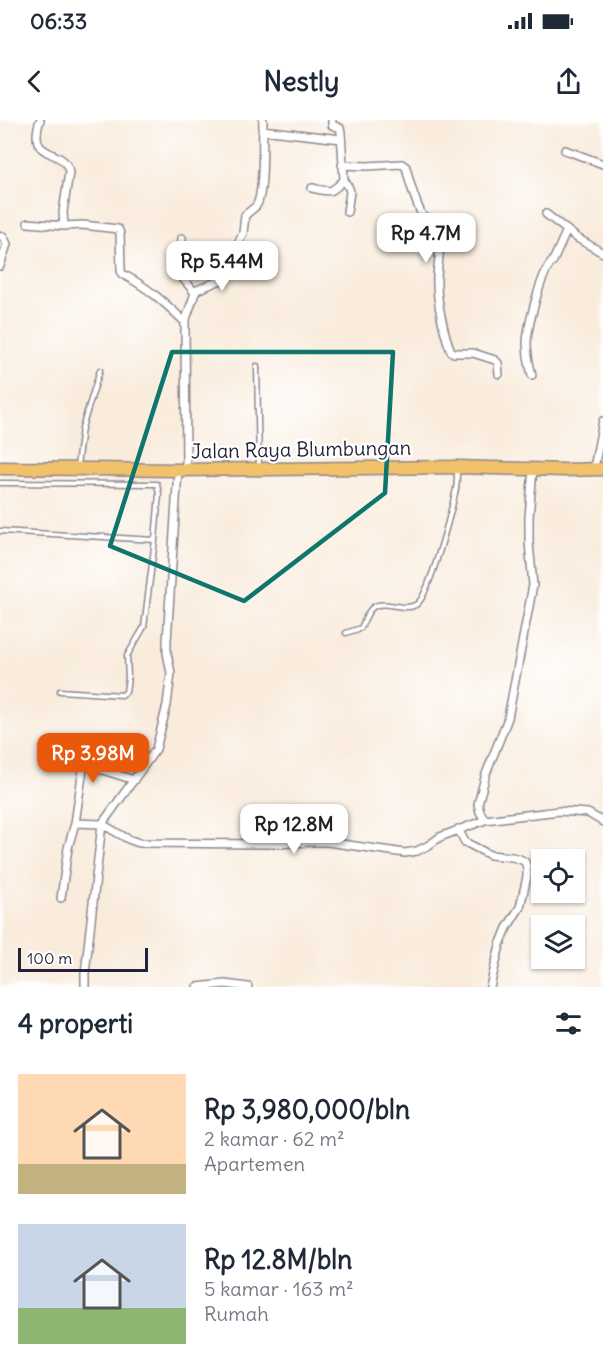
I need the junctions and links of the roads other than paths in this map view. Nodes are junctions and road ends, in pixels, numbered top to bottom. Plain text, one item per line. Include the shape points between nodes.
1 (40, 120) edge
2 (263, 120) edge
3 (332, 120) edge
4 (262, 130) junction
5 (340, 139) junction
6 (565, 150) dead end
7 (603, 164) edge
8 (342, 165) junction
9 (344, 180) junction
10 (312, 188) dead end
11 (348, 212) dead end
12 (546, 214) dead end
13 (28, 223) dead end
14 (64, 226) junction
15 (567, 231) junction
16 (0, 236) edge
17 (182, 238) dead end
18 (603, 253) edge
19 (0, 266) edge
20 (195, 293) junction
21 (185, 322) junction
22 (257, 366) dead end
23 (100, 370) dead end
24 (499, 374) dead end
25 (532, 375) dead end
26 (603, 421) edge
27 (457, 467) junction
28 (0, 468) edge
29 (260, 468) junction
30 (598, 469) edge
31 (76, 470) junction
32 (182, 470) junction
33 (532, 470) junction
34 (0, 483) edge
35 (0, 531) edge
36 (155, 540) junction
37 (346, 633) dead end
38 (60, 691) dead end
39 (134, 780) junction
40 (485, 820) junction
41 (603, 822) edge
42 (75, 823) junction
43 (102, 824) junction
44 (458, 830) junction
45 (61, 898) dead end
46 (86, 987) edge
47 (197, 987) edge
48 (248, 987) edge
49 (490, 987) edge

1 - 14 street via 37,141 69,167
2 - 4 street
3 - 5 street via 332,125 340,129
4 - 5 street
4 - 20 street via 258,203 245,216 229,273
5 - 8 street
6 - 7 street
8 - 9 street
8 - 24 street via 405,165 412,193 439,241 436,285 451,351 495,360
9 - 10 street via 330,192
9 - 11 street via 350,192
12 - 15 street
13 - 14 street
14 - 21 street via 118,229 122,274 139,282
15 - 18 street
15 - 25 street via 535,297 527,339
16 - 19 street via 7,244
17 - 20 street via 180,270
20 - 21 street
21 - 32 street
22 - 29 lane
23 - 31 lane via 82,428
26 - 30 street
27 - 29 main road, Jalan Raya Blumbungan
27 - 33 main road, Jalan Raya Blumbungan
27 - 37 lane via 456,487 440,550 422,599 409,607 374,606 361,628
28 - 31 main road, Jalan Raya Blumbungan
29 - 32 main road, Jalan Raya Blumbungan
30 - 33 main road, Jalan Raya Blumbungan
31 - 32 main road, Jalan Raya Blumbungan
32 - 39 street via 167,641 171,674 167,705 156,749
33 - 40 street via 529,543 533,585 508,718 478,804
34 - 36 lane via 157,484
35 - 36 lane
36 - 38 lane via 144,627 127,656 126,692 122,695
39 - 42 street via 87,765 83,768
39 - 43 street
40 - 41 street via 559,811 588,813
40 - 44 street
42 - 43 street
42 - 45 street
43 - 44 street via 139,843 327,842 405,853
43 - 46 street
44 - 49 street via 465,842 490,855 520,859 527,868 520,907 500,945
47 - 48 street

